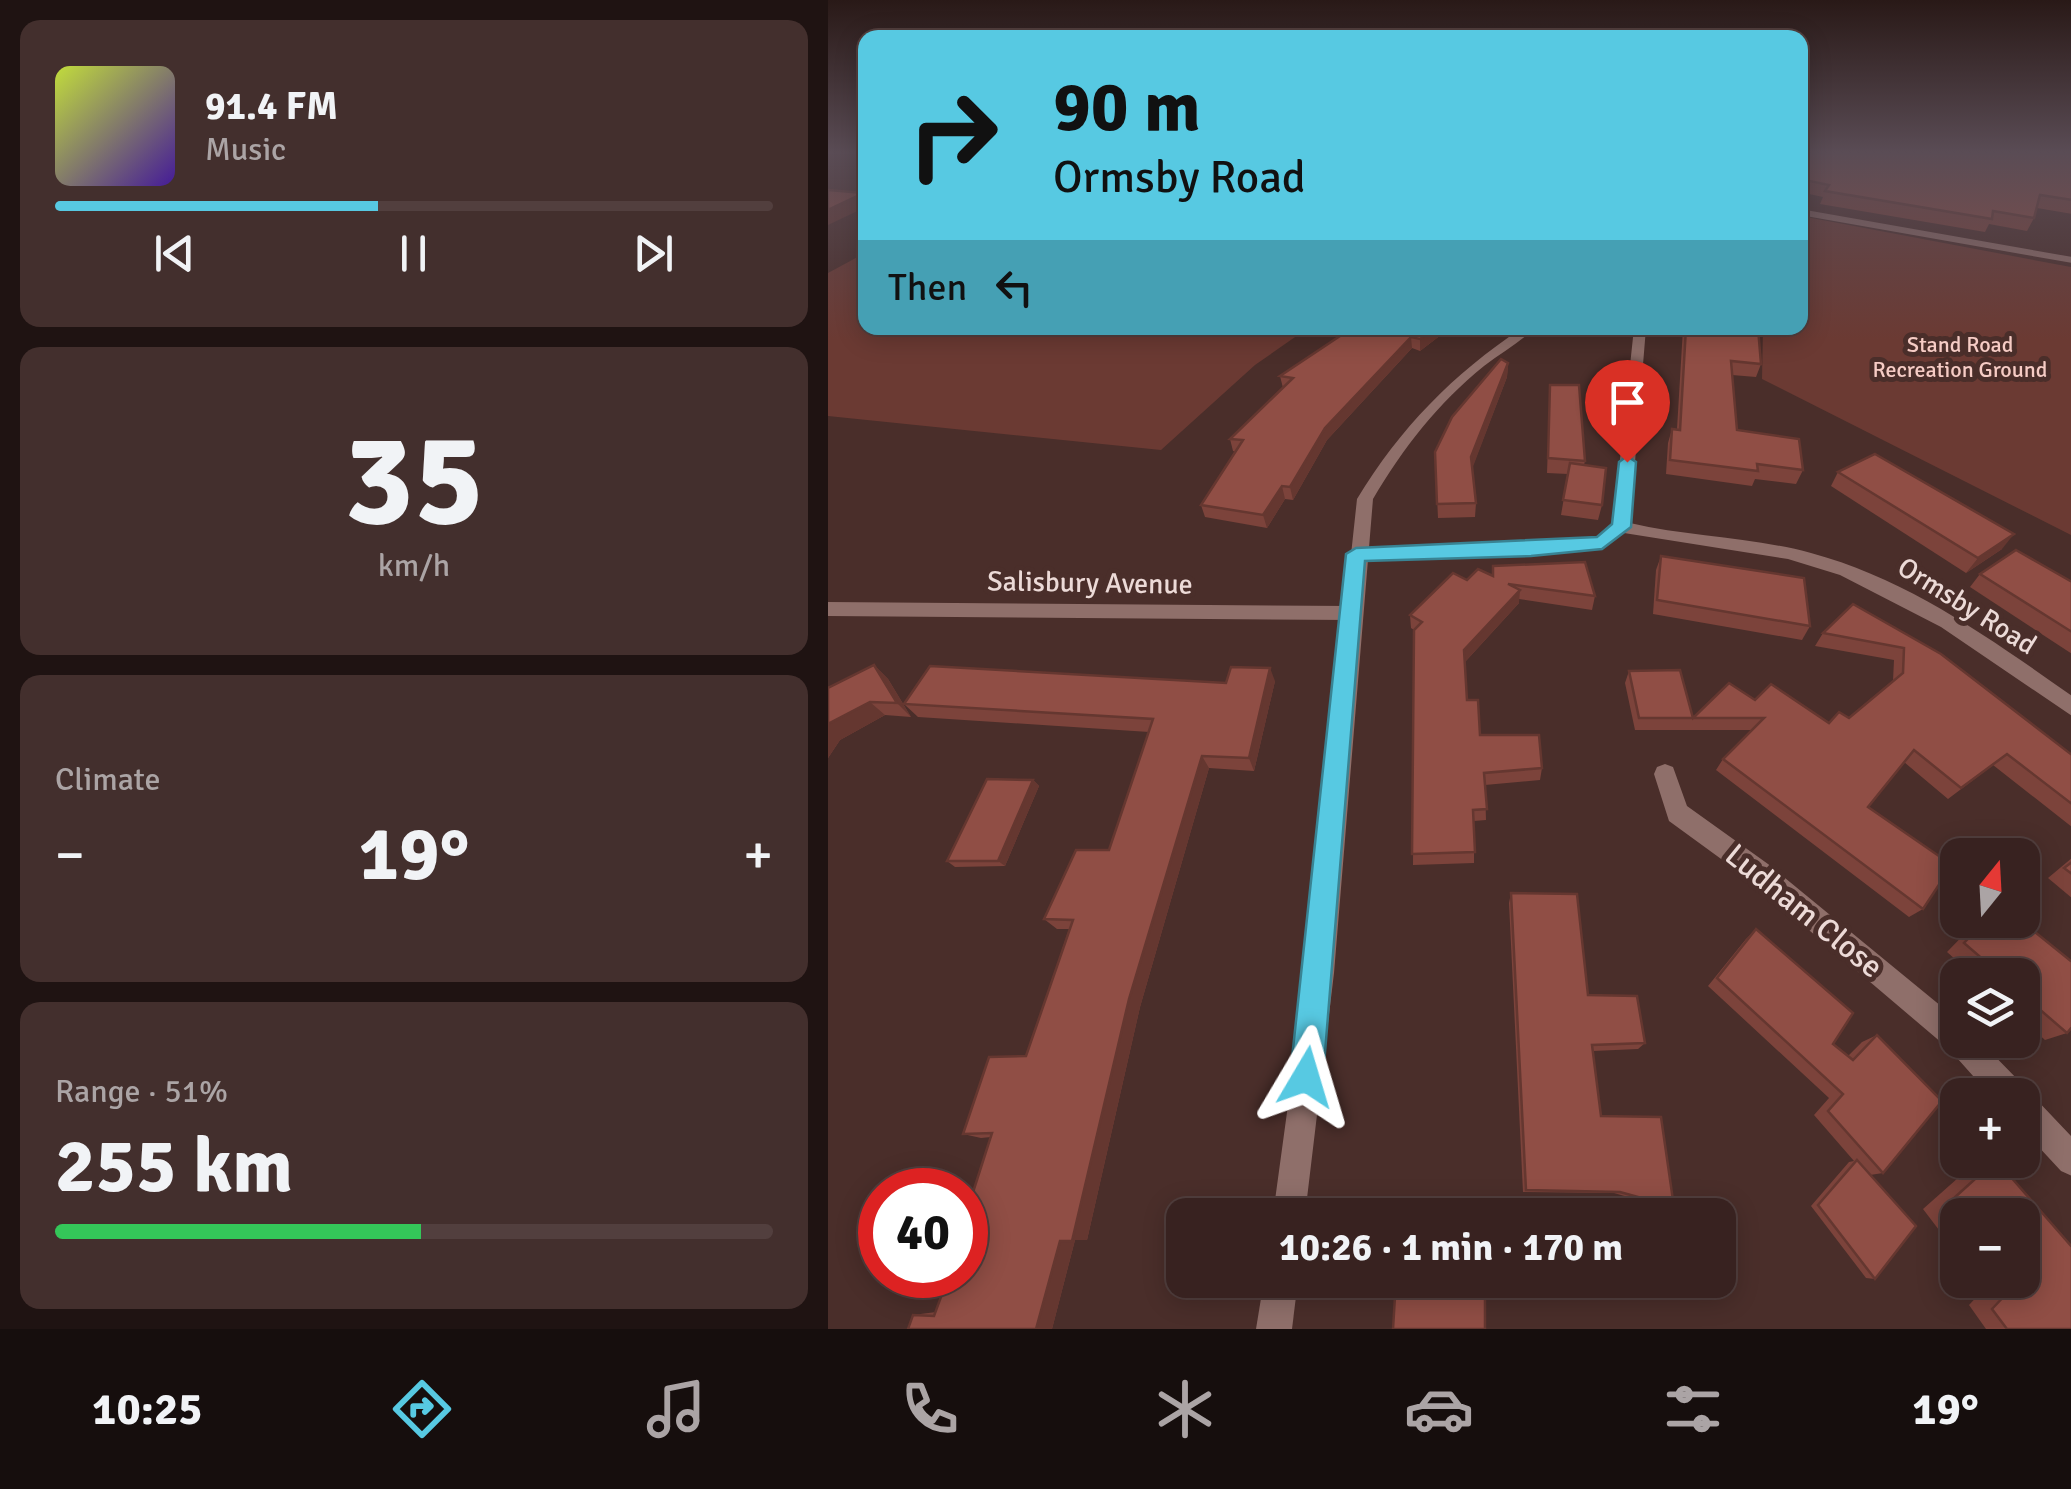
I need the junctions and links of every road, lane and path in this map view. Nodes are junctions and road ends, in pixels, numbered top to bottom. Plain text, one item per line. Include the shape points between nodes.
1 (1817, 215) edge
2 (2072, 260) edge
3 (1519, 335) edge
4 (1639, 335) edge
5 (1621, 527) junction
6 (1356, 554) junction
7 (829, 610) edge
8 (1351, 613) junction
9 (2072, 708) edge
10 (1664, 774) dead end
11 (1940, 1025) edge
12 (1975, 1058) edge
13 (1995, 1078) edge
14 (2040, 1126) edge
15 (2072, 1160) edge
16 (1291, 1198) edge
17 (1278, 1298) edge
18 (1274, 1329) edge

1 - 2 street
3 - 6 street via 1450,384 1391,451 1365,499
4 - 5 street
5 - 6 street via 1602,542 1531,550
5 - 9 street, Ormsby Road via 1808,558 1876,580
6 - 8 street
7 - 8 street, Salisbury Avenue
8 - 16 street via 1320,974
10 - 11 street, Ludham Close via 1678,814 1760,872
12 - 13 street, Ludham Close
14 - 15 street
17 - 18 street

